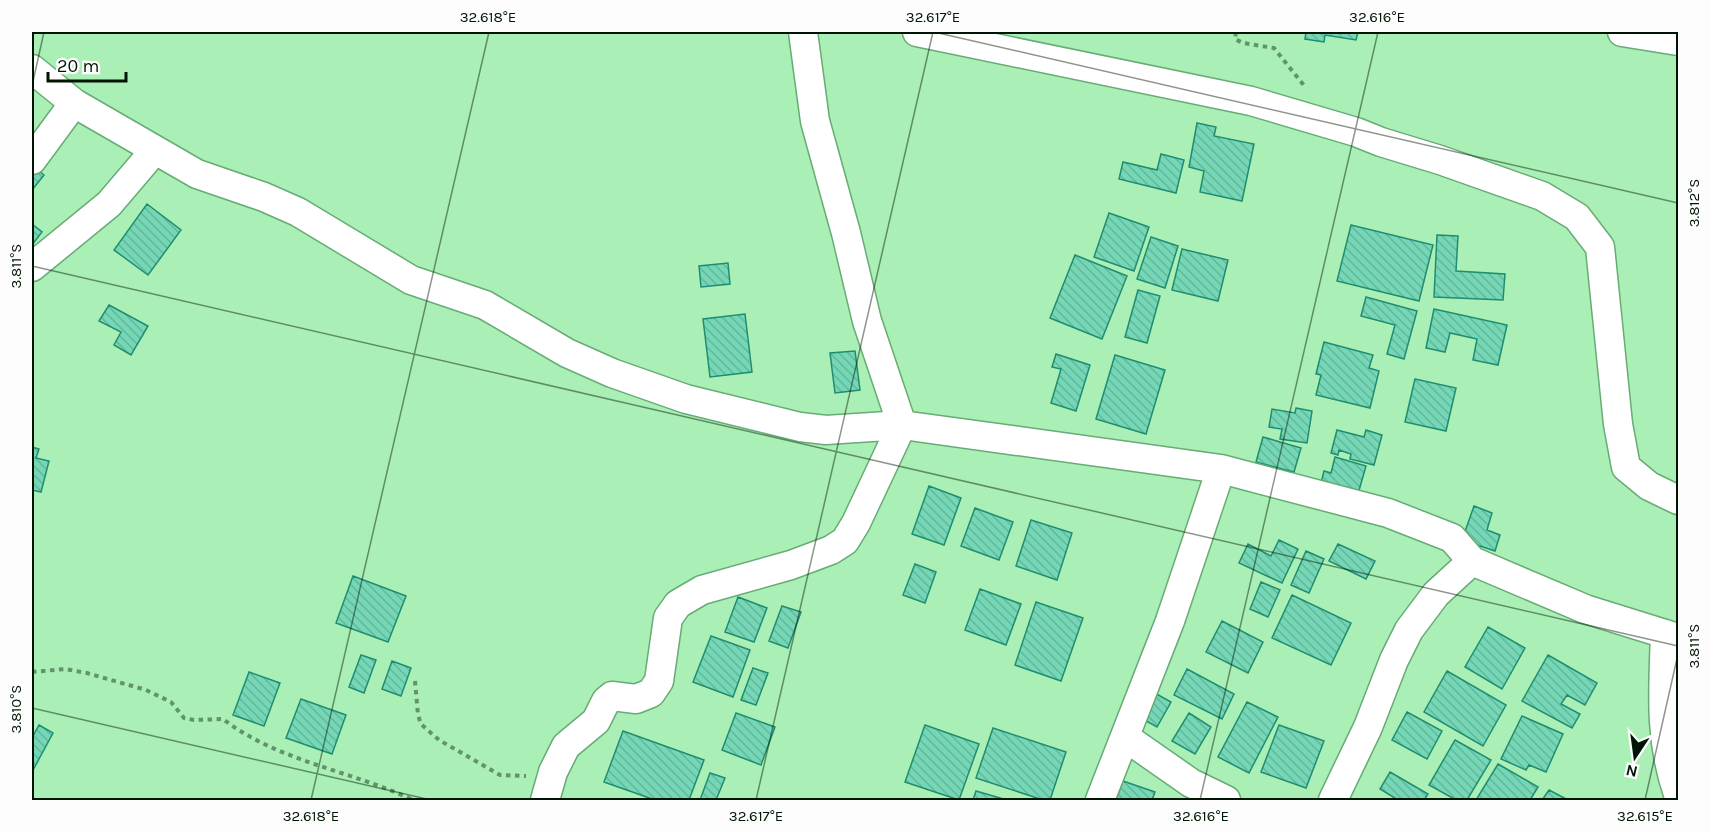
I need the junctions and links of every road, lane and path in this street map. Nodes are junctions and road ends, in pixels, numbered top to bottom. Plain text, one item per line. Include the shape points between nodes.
1 (803, 32) edge
2 (925, 32) edge
3 (1236, 32) edge
4 (1622, 32) edge
5 (1678, 41) edge
6 (32, 69) edge
7 (1312, 93) dead end
8 (74, 103) junction
9 (154, 150) junction
10 (32, 160) edge
11 (32, 267) edge
12 (902, 425) junction
13 (1221, 470) junction
14 (1678, 500) edge
15 (1473, 561) junction
16 (1672, 636) edge
17 (32, 672) edge
18 (415, 681) dead end
19 (1125, 737) junction
20 (553, 772) junction
21 (1678, 794) edge
22 (412, 801) edge
23 (545, 801) edge
24 (1100, 801) edge
25 (1226, 801) edge
26 (1333, 801) edge

1 - 12 street via 815,121 867,321
2 - 14 street via 1251,101 1356,132 1542,196 1577,217 1600,247 1626,467 1649,486
3 - 7 path via 1236,39 1242,44 1274,48
4 - 5 street
6 - 8 street
8 - 9 street
8 - 10 street
9 - 11 street via 109,204
9 - 12 street via 197,174 298,212 411,280 485,306 567,353 612,373 686,399 800,427 826,430
12 - 13 street
12 - 20 street via 845,541 791,565 702,590 678,604 668,618 659,681 651,693 636,699 612,696 596,721 566,746
13 - 15 street via 1388,513 1452,538
13 - 19 street via 1170,621
15 - 16 street via 1585,609
15 - 26 street via 1436,594 1409,630
16 - 21 street via 1662,704
17 - 22 path via 65,669 146,690 171,702 184,718 223,719 262,743
18 - 20 path via 421,724 439,740 500,776
19 - 24 street
19 - 25 street via 1191,783
20 - 23 street

